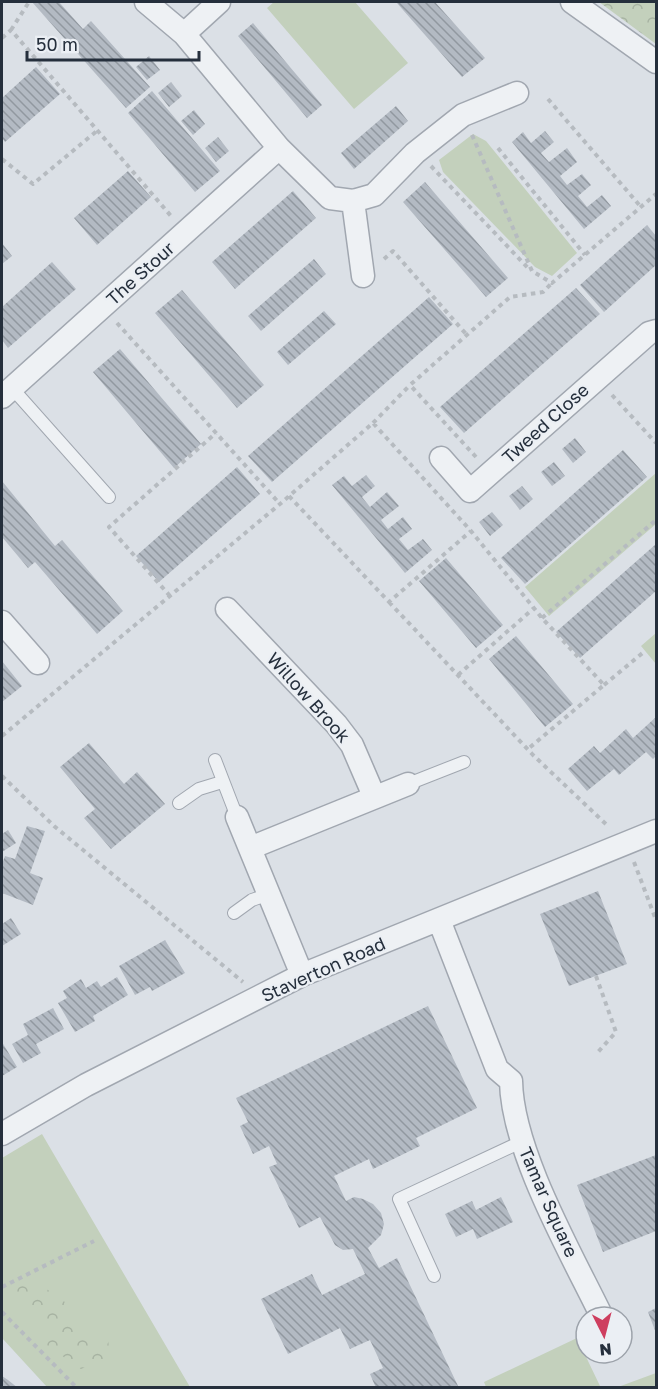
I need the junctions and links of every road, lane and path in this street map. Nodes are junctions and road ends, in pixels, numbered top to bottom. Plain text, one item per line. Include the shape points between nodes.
1 (28, 2) edge
2 (147, 2) edge
3 (219, 2) edge
4 (572, 2) edge
5 (11, 30) junction
6 (183, 34) junction
7 (2, 38) edge
8 (657, 62) edge
9 (517, 93) dead end
10 (548, 99) dead end
11 (463, 115) junction
12 (98, 130) junction
13 (279, 148) junction
14 (498, 148) dead end
15 (415, 153) junction
16 (2, 159) edge
17 (657, 194) edge
18 (353, 201) junction
19 (641, 207) junction
20 (185, 232) junction
21 (585, 255) junction
22 (532, 272) junction
23 (363, 276) joint
24 (552, 283) junction
25 (102, 307) junction
26 (657, 331) edge
27 (466, 334) junction
28 (596, 378) junction
29 (410, 385) junction
30 (7, 392) edge
31 (373, 423) junction
32 (216, 433) junction
33 (657, 443) edge
34 (441, 458) dead end
35 (490, 473) junction
36 (290, 496) junction
37 (108, 497) dead end
38 (280, 504) junction
39 (657, 520) edge
40 (471, 531) junction
41 (170, 596) junction
42 (389, 602) junction
43 (534, 608) junction
44 (227, 609) dead end
45 (542, 618) junction
46 (2, 622) edge
47 (645, 651) dead end
48 (38, 663) dead end
49 (458, 675) junction
50 (604, 685) junction
51 (2, 736) edge
52 (528, 749) junction
53 (215, 760) dead end
54 (464, 762) dead end
55 (2, 776) edge
56 (222, 782) junction
57 (408, 784) joint
58 (374, 796) junction
59 (179, 803) dead end
60 (237, 817) joint
61 (657, 831) edge
62 (626, 843) junction
63 (250, 848) junction
64 (269, 894) junction
65 (234, 913) dead end
66 (439, 920) junction
67 (657, 920) edge
68 (302, 975) junction
69 (596, 976) dead end
70 (261, 996) junction
71 (598, 1052) dead end
72 (2, 1134) edge
73 (523, 1141) junction
74 (94, 1241) dead end
75 (434, 1276) dead end
76 (2, 1287) edge
77 (596, 1305) edge
78 (2, 1312) edge
79 (77, 1388) edge

1 - 5 path
2 - 6 street
3 - 6 street
4 - 8 street
5 - 7 path
5 - 12 path
6 - 13 street
9 - 11 street
10 - 19 path
11 - 15 street
11 - 22 path
12 - 16 path via 33,184
12 - 20 path
13 - 18 street via 330,198
13 - 20 street, The Stour
14 - 21 path
15 - 18 street via 374,195
15 - 22 path
17 - 19 path
18 - 23 street
19 - 21 path
20 - 25 street, The Stour
21 - 24 path
22 - 24 path
23 - 27 path via 393,251
24 - 27 path via 543,292 510,297
25 - 30 street, The Stour
25 - 32 path
26 - 28 street, Tweed Close via 649,333
27 - 29 path
28 - 33 path
28 - 35 street, Tweed Close
29 - 31 path
29 - 35 path
30 - 37 lane
31 - 36 path
31 - 40 path
32 - 38 path
32 - 41 path via 109,527
34 - 35 street, Tweed Close via 470,491
36 - 38 path
36 - 42 path
38 - 41 path
39 - 45 path
40 - 42 path
40 - 43 path
41 - 51 path
42 - 49 path
43 - 45 path
43 - 49 path
44 - 58 street, Willow Brook via 336,724 352,745
45 - 50 path
46 - 48 street
47 - 50 path
49 - 52 path
50 - 52 path
52 - 62 path
53 - 56 lane
54 - 57 lane
55 - 70 path via 54,826
56 - 59 lane via 199,789
56 - 60 lane
57 - 58 street
58 - 63 street
60 - 63 street
61 - 62 street, Staverton Road
62 - 66 street, Staverton Road
62 - 67 path
63 - 64 street
64 - 65 lane
64 - 68 street
66 - 68 street, Staverton Road
66 - 73 street, Tamar Square via 497,1069 511,1081
68 - 70 street, Staverton Road
69 - 71 path via 616,1032
70 - 72 street, Staverton Road via 86,1085
73 - 75 lane via 399,1199
73 - 77 street, Tamar Square
74 - 76 path
78 - 79 path

